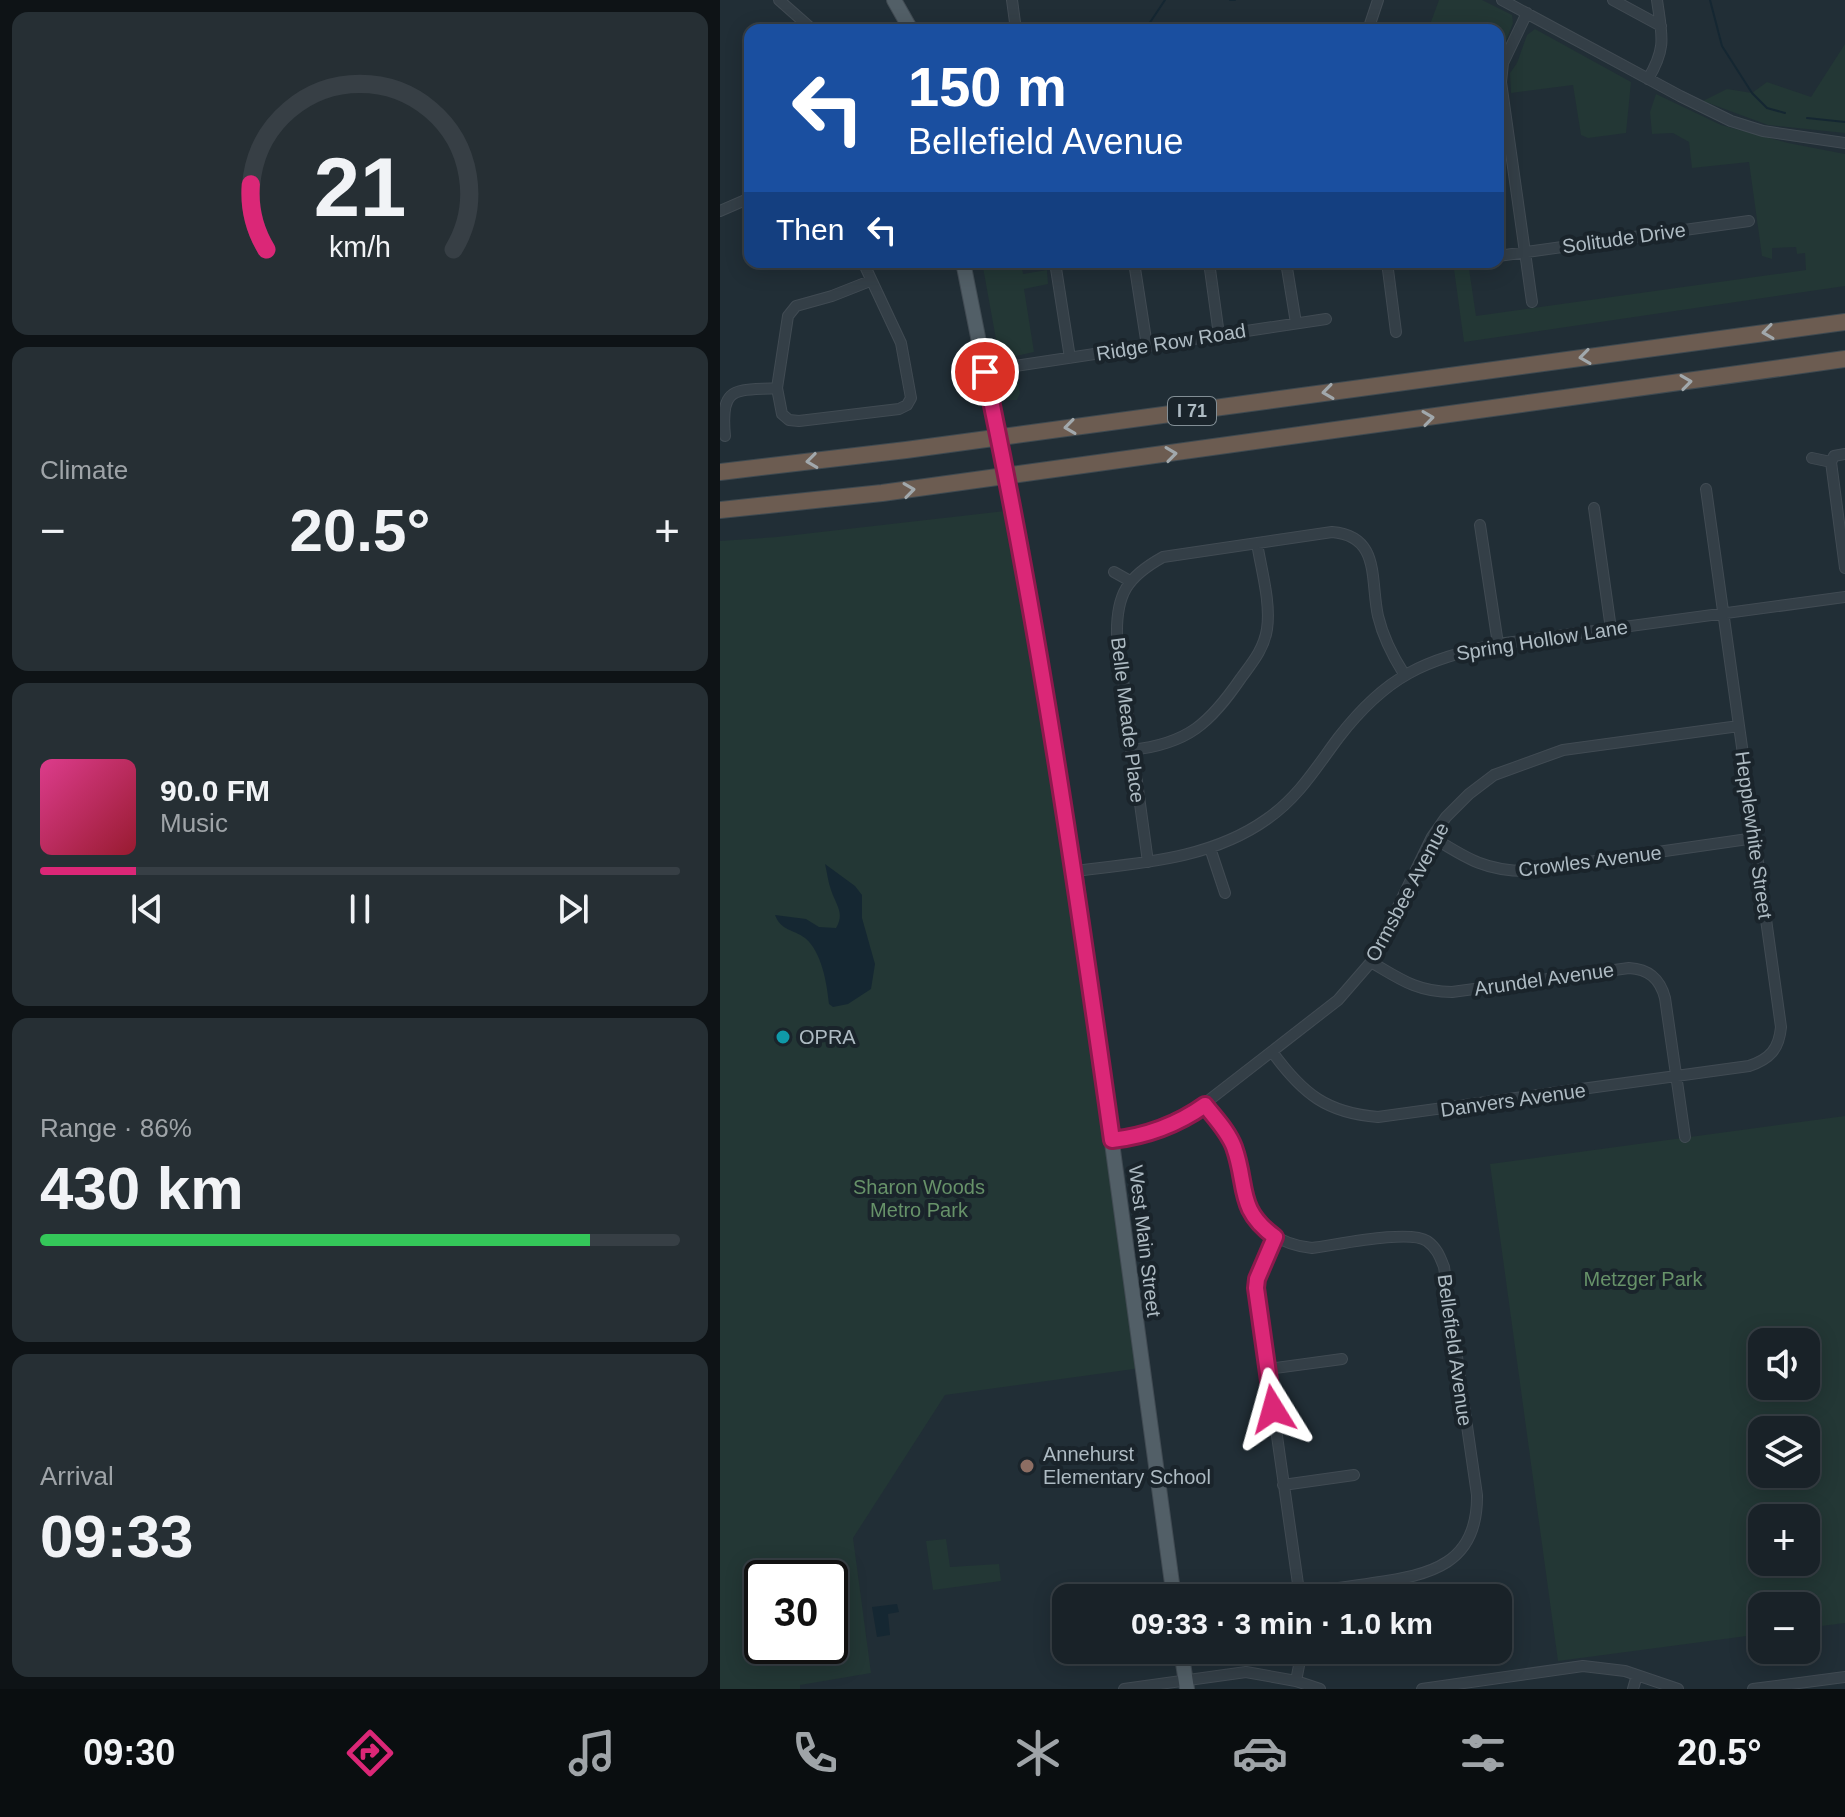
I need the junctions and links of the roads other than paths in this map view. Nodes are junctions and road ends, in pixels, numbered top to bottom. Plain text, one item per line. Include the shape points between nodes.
1 (779, 0) edge
2 (894, 0) edge
3 (1012, 0) edge
4 (1378, 0) edge
5 (1502, 0) edge
6 (1613, 0) edge
7 (1657, 0) edge
8 (1527, 13) junction
9 (806, 24) edge
10 (908, 24) edge
11 (1015, 24) edge
12 (1370, 24) edge
13 (1661, 26) junction
14 (1504, 61) edge
15 (1648, 79) junction
16 (1504, 103) edge
17 (1845, 143) edge
18 (744, 201) edge
19 (720, 211) edge
20 (1749, 221) dead end
21 (1525, 252) junction
22 (1504, 255) edge
23 (865, 268) edge
24 (964, 268) edge
25 (1056, 268) edge
26 (1135, 268) edge
27 (1210, 268) edge
28 (1287, 268) edge
29 (1388, 268) edge
30 (870, 281) junction
31 (1532, 302) dead end
32 (1326, 319) dead end
33 (1845, 322) edge
34 (1296, 323) junction
35 (1396, 332) dead end
36 (1219, 335) junction
37 (1147, 346) junction
38 (1070, 358) junction
39 (1845, 359) edge
40 (1015, 366) dead end
41 (777, 388) junction
42 (725, 436) dead end
43 (1845, 454) edge
44 (1812, 458) dead end
45 (1831, 462) junction
46 (720, 472) edge
47 (1706, 489) dead end
48 (1594, 508) dead end
49 (720, 510) edge
50 (1480, 525) dead end
51 (1257, 543) junction
52 (1845, 568) edge
53 (1114, 572) dead end
54 (1130, 581) junction
55 (1845, 597) edge
56 (1723, 613) junction
57 (1611, 629) junction
58 (1498, 644) junction
59 (1404, 674) junction
60 (1739, 726) junction
61 (1131, 750) junction
62 (1432, 837) junction
63 (1755, 838) junction
64 (1210, 848) junction
65 (1148, 862) junction
66 (1075, 871) junction
67 (1225, 893) dead end
68 (1371, 962) junction
69 (1273, 1053) junction
70 (1772, 1054) joint
71 (1676, 1076) junction
72 (1205, 1105) junction
73 (1685, 1137) dead end
74 (1112, 1140) junction
75 (1275, 1237) junction
76 (1342, 1359) dead end
77 (1268, 1369) junction
78 (1354, 1475) dead end
79 (1283, 1485) junction
80 (1172, 1584) edge
81 (1297, 1584) edge
82 (1374, 1584) edge
83 (1183, 1664) edge
84 (1299, 1664) edge
85 (1637, 1675) junction
86 (1845, 1677) edge
87 (1296, 1681) junction
88 (1504, 1684) edge
89 (1186, 1685) edge
90 (1124, 1689) edge
91 (1320, 1689) edge
92 (1422, 1689) edge
93 (1633, 1689) edge
94 (1678, 1689) edge
95 (1753, 1689) edge

1 - 9 street
2 - 10 main road
3 - 11 street
4 - 12 street
5 - 8 street
6 - 13 street
7 - 13 street
8 - 14 street
8 - 15 street
13 - 15 street via 1661,58
15 - 17 street via 1731,121
16 - 21 street
18 - 19 street
20 - 21 street, Solitude Drive
21 - 22 street, Solitude Drive
21 - 31 street
23 - 30 street
24 - 66 main road, West Main Street, bridge via 1014,510
25 - 38 street
26 - 37 street
27 - 36 street
28 - 34 street
29 - 35 street
30 - 41 street via 796,306 788,316
30 - 41 street via 901,343 911,398 907,405 789,420 782,414
32 - 34 street, Ridge Row Road
33 -> 46 highway, I 71
34 - 36 street, Ridge Row Road
36 - 37 street, Ridge Row Road
37 - 38 street, Ridge Row Road
38 - 40 street, Ridge Row Road
49 -> 39 highway, I 71 via 882,493
41 - 42 street via 746,389 725,400
43 - 45 street
44 - 45 street
45 - 52 street
47 - 56 street, Hepplewhite Street
48 - 57 street
50 - 58 street
51 - 54 street via 1163,557
51 - 59 street via 1332,532 1360,541 1368,553 1387,646
51 - 61 street via 1267,628 1258,655 1205,723 1169,743
53 - 54 street
54 - 61 street, Belle Meade Place via 1116,615
55 - 56 street, Spring Hollow Lane
56 - 57 street, Spring Hollow Lane
56 - 60 street, Hepplewhite Street
57 - 58 street, Spring Hollow Lane
58 - 59 street, Spring Hollow Lane via 1449,655
59 - 64 street, Spring Hollow Lane via 1369,701 1286,804
60 - 62 street, Ormsbee Avenue via 1563,750 1494,775
60 - 63 street, Hepplewhite Street
61 - 65 street, Belle Meade Place
62 - 63 street, Crowles Avenue via 1478,865 1501,871
62 - 68 street, Ormsbee Avenue
63 - 70 street, Hepplewhite Street via 1781,1027
64 - 65 street, Spring Hollow Lane
64 - 67 street
65 - 66 street, Spring Hollow Lane
66 - 74 main road, West Main Street
68 - 69 street, Ormsbee Avenue via 1338,1000
68 - 71 street, Arundel Avenue via 1430,992 1629,968 1646,971 1663,990
69 - 71 street, Danvers Avenue via 1293,1080 1320,1101 1378,1117
69 - 72 street, Ormsbee Avenue
70 - 71 street, Danvers Avenue via 1749,1066
71 - 73 street, Arundel Avenue
72 - 74 street, Ormsbee Avenue via 1151,1133
72 - 75 street via 1233,1145 1253,1216
74 - 80 main road, West Main Street
75 - 77 street via 1257,1279
75 - 82 street, Bellefield Avenue via 1312,1248 1408,1235 1425,1239 1438,1251 1444,1267 1477,1513 1464,1547 1449,1562
76 - 77 street
77 - 79 street
78 - 79 street
79 - 81 street
83 - 89 main road
84 - 87 street
85 - 88 street via 1583,1666
85 - 93 street
85 - 94 street
86 - 95 street
87 - 89 street via 1246,1672
87 - 91 street
88 - 92 street
89 - 90 street

